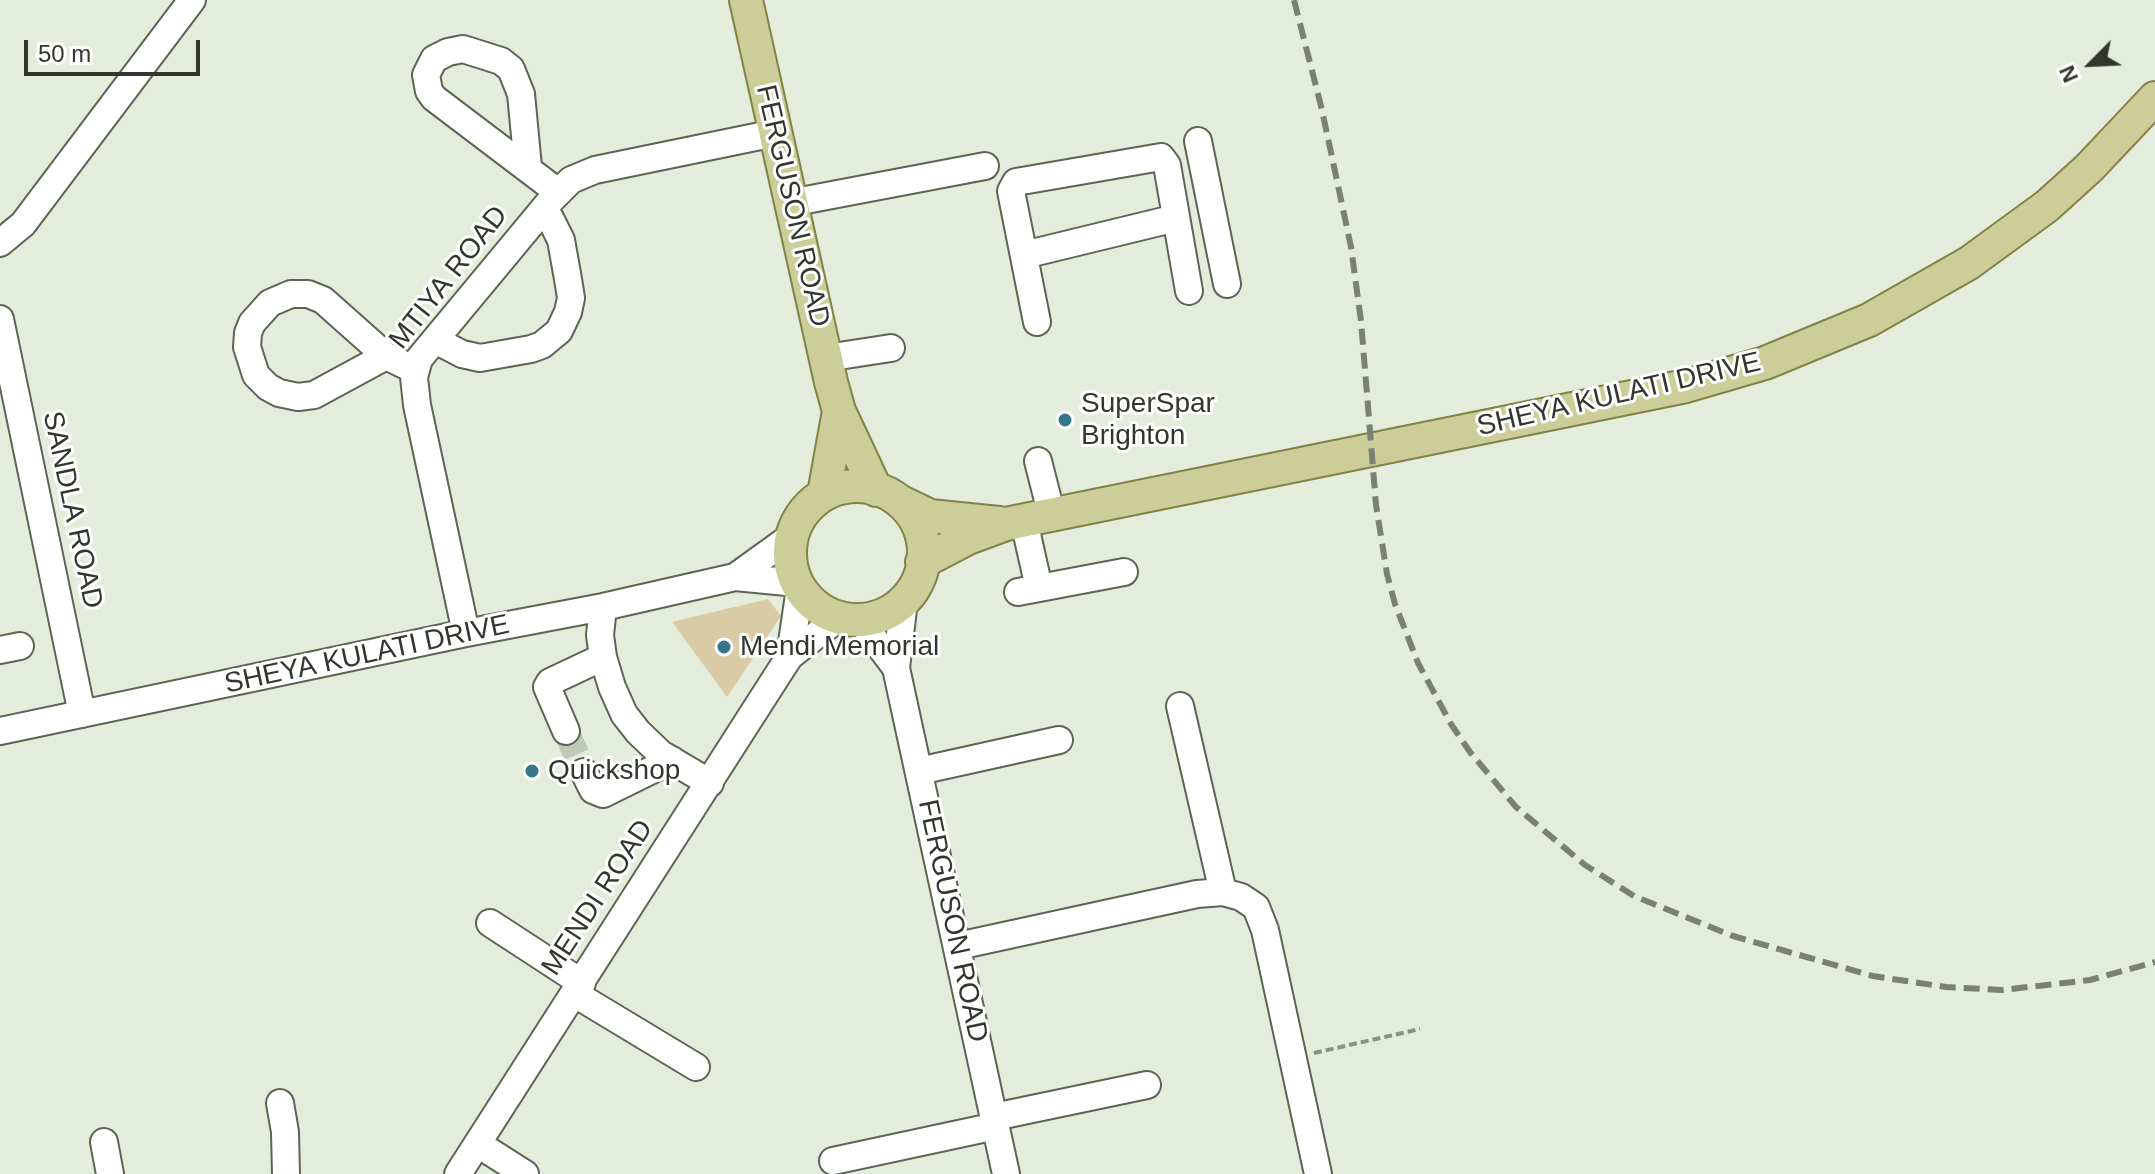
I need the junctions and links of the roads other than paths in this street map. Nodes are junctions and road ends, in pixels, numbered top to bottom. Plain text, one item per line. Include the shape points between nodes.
1 (192, 0) edge
2 (746, 0) edge
3 (2155, 98) edge
4 (775, 133) junction
5 (1198, 141) dead end
6 (985, 166) dead end
7 (528, 167) junction
8 (550, 201) junction
9 (790, 203) junction
10 (1176, 218) junction
11 (0, 243) edge
12 (1024, 255) junction
13 (1227, 284) dead end
14 (1189, 291) dead end
15 (0, 319) edge
16 (1037, 322) dead end
17 (435, 340) junction
18 (891, 348) dead end
19 (386, 356) junction
20 (826, 358) junction
21 (415, 370) junction
22 (839, 411) junction
23 (1038, 461) dead end
24 (824, 494) junction
25 (887, 495) junction
26 (1027, 520) junction
27 (792, 536) junction
28 (922, 562) junction
29 (1124, 572) dead end
30 (735, 577) junction
31 (798, 586) junction
32 (904, 601) junction
33 (603, 607) junction
34 (849, 619) junction
35 (466, 633) junction
36 (790, 656) junction
37 (603, 657) junction
38 (896, 668) junction
39 (1180, 706) dead end
40 (82, 714) junction
41 (0, 731) edge
42 (566, 731) tunnel mouth
43 (1059, 740) dead end
44 (672, 760) junction
45 (919, 771) junction
46 (584, 772) tunnel mouth
47 (710, 783) junction
48 (1223, 892) junction
49 (490, 923) dead end
50 (958, 946) junction
51 (578, 988) junction
52 (696, 1067) dead end
53 (1147, 1085) dead end
54 (280, 1103) dead end
55 (995, 1122) junction
56 (104, 1142) dead end
57 (478, 1144) junction
58 (833, 1161) dead end
59 (110, 1174) edge
60 (286, 1174) edge
61 (458, 1174) edge
62 (525, 1174) edge
63 (1006, 1174) edge
64 (1318, 1174) edge

1 - 11 street via 23,224
2 - 4 main road, FERGUSON ROAD
3 - 26 main road, SHEYA KULATI DRIVE via 2047,206 1969,263 1869,320 1765,363 1672,389
4 - 8 street, MTIYA ROAD via 595,170 571,180
4 - 9 main road, FERGUSON ROAD
5 - 13 street
6 - 9 street
7 - 7 street via 434,98 426,75 434,59 463,49 511,69 521,94
7 - 8 street
8 - 17 street, MTIYA ROAD
8 - 17 street via 571,298 559,331 531,349 480,358
9 - 20 main road, FERGUSON ROAD
10 - 12 street
10 - 12 street via 1161,157 1016,182 1011,191
10 - 14 street
12 - 16 street
15 - 40 street, SANDLA ROAD
17 - 21 street, MTIYA ROAD
18 - 20 street
19 - 19 street via 323,300 308,294 270,303 248,333 256,375 279,393 298,397 314,395
19 - 21 street
20 - 22 main road, FERGUSON ROAD
21 - 35 street, MTIYA ROAD via 417,405
22 - 24 main road, FERGUSON ROAD
22 - 25 main road, FERGUSON ROAD
23 - 26 street
24 - 25 main road via 848,487
24 - 27 main road via 806,510
25 - 26 main road, SHEYA KULATI DRIVE via 930,516
25 - 28 main road via 906,509 919,530
26 - 28 main road, SHEYA KULATI DRIVE via 968,538
26 - 29 street via 1029,590
27 - 30 street, SHEYA KULATI DRIVE
27 - 31 main road via 790,555
28 - 32 main road
30 - 31 street, SHEYA KULATI DRIVE
30 - 33 street, SHEYA KULATI DRIVE
31 - 34 main road via 811,602
31 - 36 street, MENDI ROAD
32 - 34 main road via 884,614
32 - 38 street, FERGUSON ROAD
33 - 35 street, SHEYA KULATI DRIVE
33 - 37 street
34 - 36 street, MENDI ROAD
34 - 38 street, FERGUSON ROAD
35 - 40 street, SHEYA KULATI DRIVE
36 - 47 street, MENDI ROAD
37 - 42 street via 547,687
37 - 44 street via 624,714
38 - 45 street, FERGUSON ROAD
39 - 48 street
40 - 41 street, SHEYA KULATI DRIVE
43 - 45 street
44 - 46 street via 609,794 593,790
44 - 47 street
45 - 50 street, FERGUSON ROAD
47 - 51 street, MENDI ROAD
48 - 50 street
48 - 64 street via 1256,907 1265,930
49 - 51 street
50 - 55 street, FERGUSON ROAD
51 - 52 street
51 - 57 street, MENDI ROAD
53 - 55 street
54 - 60 street
55 - 58 street
55 - 63 street, FERGUSON ROAD
56 - 59 street
57 - 61 street, MENDI ROAD
57 - 62 street

